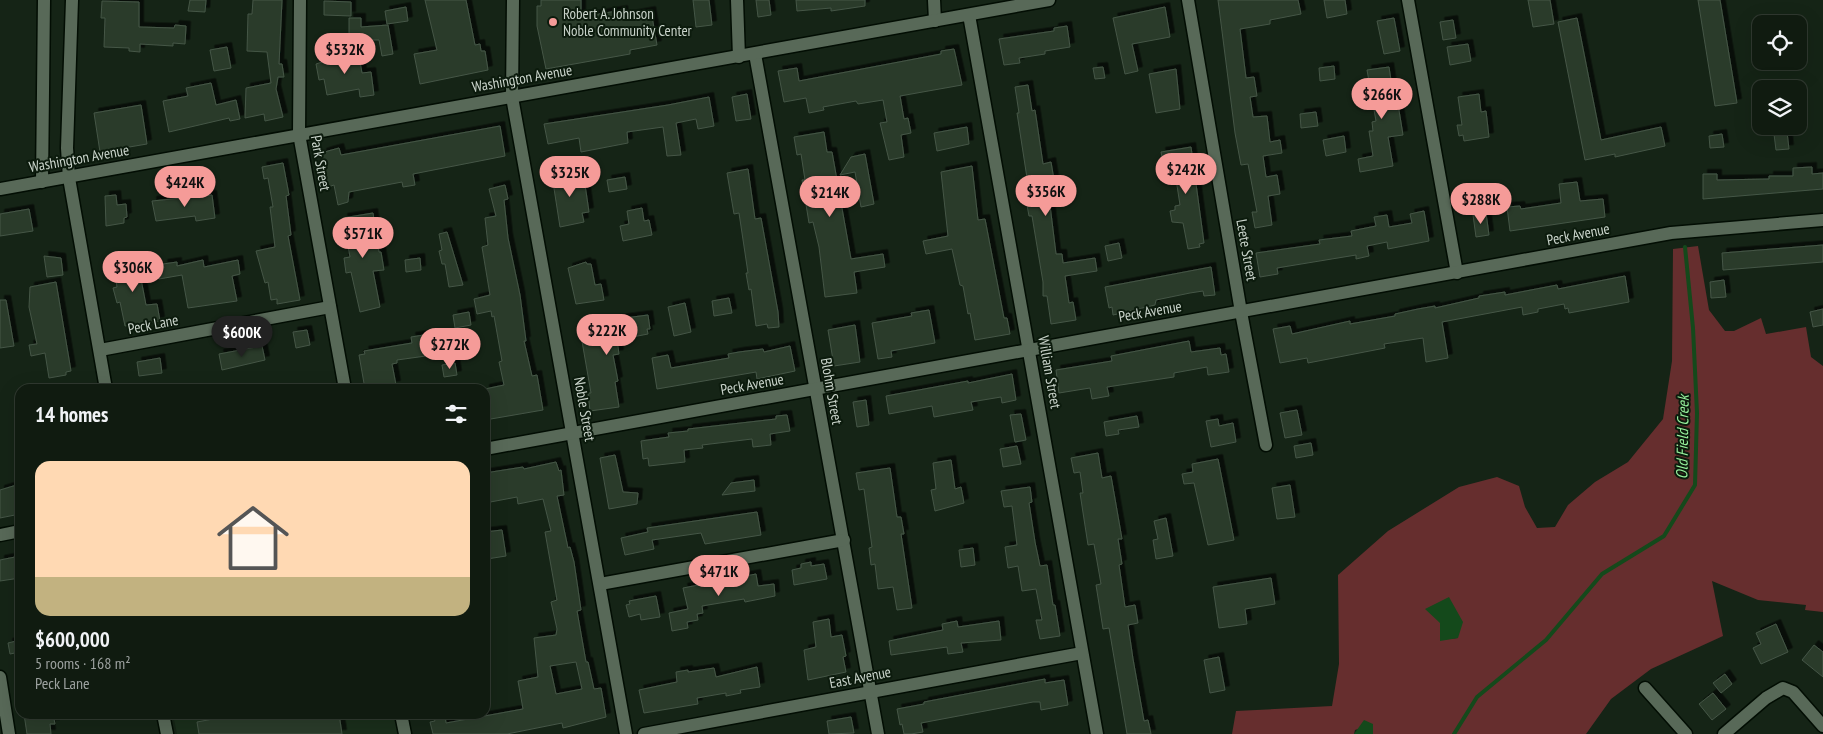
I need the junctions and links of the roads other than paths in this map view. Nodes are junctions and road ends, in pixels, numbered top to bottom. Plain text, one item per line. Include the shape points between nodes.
1 (44, 0) edge
2 (72, 0) edge
3 (300, 0) edge
4 (513, 0) edge
5 (737, 0) edge
6 (934, 0) edge
7 (1049, 0) edge
8 (1188, 0) edge
9 (1408, 0) edge
10 (970, 15) junction
11 (935, 21) junction
12 (755, 54) junction
13 (739, 57) junction
14 (512, 96) junction
15 (299, 134) junction
16 (69, 178) junction
17 (42, 182) junction
18 (0, 189) edge
19 (1823, 220) edge
20 (1456, 273) junction
21 (330, 307) junction
22 (1241, 312) junction
23 (1029, 349) junction
24 (100, 350) junction
25 (105, 384) edge
26 (344, 384) edge
27 (815, 390) junction
28 (572, 432) junction
29 (1266, 446) dead end
30 (490, 448) edge
31 (15, 532) edge
32 (0, 535) edge
33 (844, 540) junction
34 (600, 584) junction
35 (1082, 653) junction
36 (0, 677) edge
37 (1645, 688) dead end
38 (870, 691) junction
39 (164, 719) edge
40 (402, 719) edge
41 (1823, 726) edge
42 (9, 734) edge
43 (167, 734) edge
44 (405, 734) edge
45 (626, 734) edge
46 (644, 734) edge
47 (878, 734) edge
48 (1097, 734) edge
49 (1686, 734) edge
50 (1724, 734) edge

1 - 17 street
2 - 16 street via 67,148
3 - 15 street, Park Street
4 - 14 street, Noble Street
5 - 13 street
6 - 11 street
7 - 10 street, Washington Avenue
8 - 22 street, Leete Street
9 - 20 street
10 - 11 street, Washington Avenue
10 - 23 street, William Street
11 - 12 street, Washington Avenue
12 - 13 street, Washington Avenue
12 - 27 street, Blohm Street
13 - 14 street, Washington Avenue
14 - 15 street, Washington Avenue
14 - 28 street, Noble Street
15 - 16 street, Washington Avenue
15 - 21 street, Park Street
16 - 17 street, Washington Avenue
16 - 24 street
17 - 18 street, Washington Avenue
19 - 20 street, Peck Avenue via 1671,233
20 - 22 street, Peck Avenue
21 - 24 street, Peck Lane
21 - 26 street, Park Street
22 - 23 street, Peck Avenue
22 - 29 street, Leete Street
23 - 27 street, Peck Avenue
23 - 35 street, William Street
24 - 25 street
27 - 28 street, Peck Avenue
27 - 33 street, Blohm Street
28 - 30 street, Peck Avenue
28 - 34 street, Noble Street
31 - 32 street
33 - 34 street
33 - 38 street, Blohm Street
34 - 45 street, Noble Street
35 - 38 street, East Avenue
35 - 48 street, William Street
36 - 42 street
37 - 49 street
38 - 46 street, East Avenue
38 - 47 street, Blohm Street
39 - 43 street
40 - 44 street
41 - 50 street via 1793,692 1783,688 1766,698

